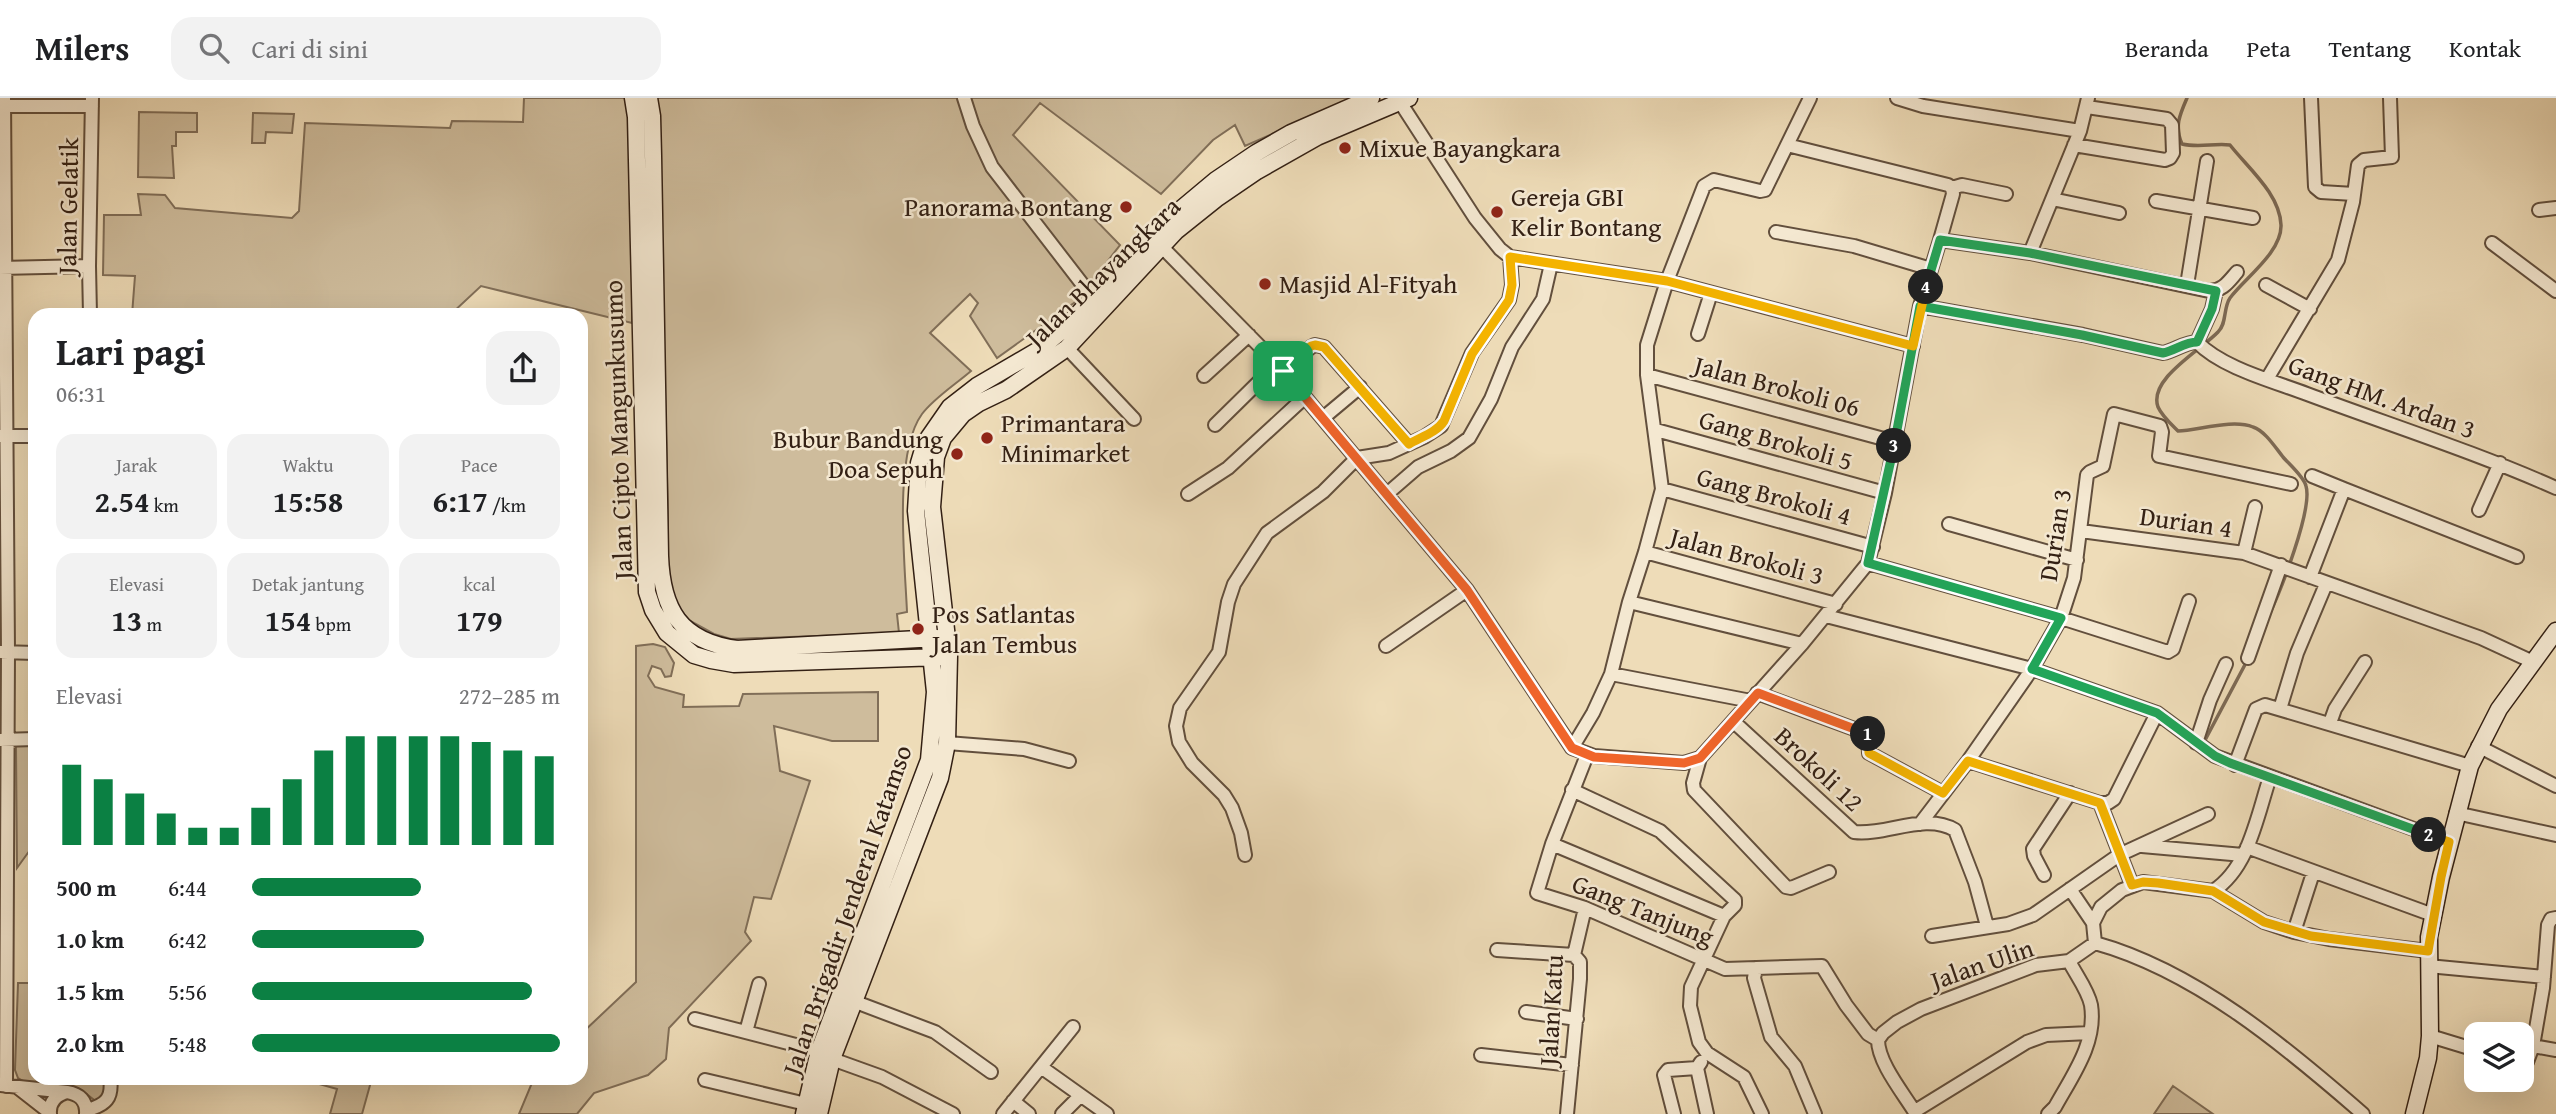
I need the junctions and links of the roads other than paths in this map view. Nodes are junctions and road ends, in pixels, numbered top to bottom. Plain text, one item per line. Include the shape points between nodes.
1 (633, 98) edge
2 (649, 98) edge
3 (964, 98) edge
4 (1371, 98) edge
5 (1810, 98) edge
6 (1897, 98) edge
7 (2311, 98) edge
8 (2390, 98) edge
9 (1404, 100) edge
10 (92, 102) edge
11 (2087, 102) edge
12 (3, 104) edge
13 (2080, 131) junction
14 (1787, 145) junction
15 (2074, 145) junction
16 (2207, 161) dead end
17 (1952, 188) junction
18 (2006, 194) dead end
19 (2354, 194) junction
20 (2052, 199) junction
21 (2156, 201) dead end
22 (2199, 208) junction
23 (2556, 208) edge
24 (2539, 210) dead end
25 (2119, 213) dead end
26 (2253, 218) dead end
27 (1776, 232) dead end
28 (1940, 240) junction
29 (2492, 243) dead end
30 (1161, 246) junction
31 (2030, 253) junction
32 (1513, 258) junction
33 (1545, 263) junction
34 (89, 266) junction
35 (3, 268) edge
36 (1931, 269) junction
37 (638, 272) junction
38 (656, 272) junction
39 (2237, 272) dead end
40 (1667, 281) junction
41 (2187, 285) junction
42 (2266, 285) dead end
43 (2216, 291) junction
44 (2556, 291) edge
45 (1711, 293) junction
46 (1093, 298) junction
47 (1920, 306) junction
48 (90, 308) edge
49 (2310, 309) junction
50 (1698, 334) dead end
51 (1249, 335) junction
52 (2200, 345) junction
53 (1913, 346) junction
54 (1067, 348) junction
55 (1280, 367) junction
56 (1647, 375) junction
57 (1203, 376) dead end
58 (2267, 379) junction
59 (1360, 387) junction
60 (1305, 397) junction
61 (1323, 418) junction
62 (1134, 419) dead end
63 (1215, 425) dead end
64 (1656, 429) junction
65 (3, 436) edge
66 (28, 436) edge
67 (1895, 442) junction
68 (1409, 444) junction
69 (1357, 458) junction
70 (2500, 463) junction
71 (2312, 476) dead end
72 (2291, 484) dead end
73 (2556, 488) edge
74 (1662, 489) junction
75 (2344, 489) junction
76 (1385, 490) junction
77 (1885, 493) junction
78 (1188, 494) dead end
79 (2255, 507) dead end
80 (2479, 510) dead end
81 (1949, 524) dead end
82 (2081, 531) junction
83 (1873, 547) junction
84 (1645, 552) junction
85 (2244, 553) junction
86 (2517, 557) dead end
87 (2077, 560) junction
88 (1868, 563) junction
89 (2285, 567) junction
90 (2310, 577) junction
91 (2326, 584) junction
92 (1467, 590) junction
93 (2189, 601) dead end
94 (1629, 602) junction
95 (1836, 604) junction
96 (1826, 615) junction
97 (2061, 618) junction
98 (2556, 631) edge
99 (928, 637) junction
100 (946, 638) junction
101 (1802, 644) junction
102 (1386, 646) dead end
103 (4, 652) edge
104 (28, 653) edge
105 (949, 656) junction
106 (931, 657) junction
107 (2248, 658) dead end
108 (2365, 662) dead end
109 (2533, 662) junction
110 (2226, 664) dead end
111 (2032, 669) junction
112 (1611, 674) junction
113 (1754, 697) junction
114 (2280, 709) junction
115 (2157, 713) junction
116 (1734, 722) junction
117 (2330, 723) junction
118 (28, 739) edge
119 (3, 740) edge
120 (947, 743) junction
121 (2196, 743) junction
122 (2479, 746) junction
123 (1572, 748) junction
124 (1587, 755) junction
125 (1700, 758) junction
126 (1069, 761) dead end
127 (1968, 761) junction
128 (2232, 764) junction
129 (2470, 766) junction
130 (2270, 777) junction
131 (2556, 786) edge
132 (1572, 790) junction
133 (1943, 793) junction
134 (2070, 793) junction
135 (2100, 803) junction
136 (2456, 813) junction
137 (2208, 814) dead end
138 (1920, 824) junction
139 (2556, 835) edge
140 (4, 837) edge
141 (2449, 842) junction
142 (1552, 844) junction
143 (2138, 846) junction
144 (2245, 851) junction
145 (1245, 855) dead end
146 (2119, 855) junction
147 (1829, 872) dead end
148 (2313, 873) junction
149 (2044, 874) dead end
150 (2132, 885) junction
151 (2070, 889) junction
152 (2213, 891) junction
153 (1585, 908) junction
154 (2434, 915) junction
155 (1724, 916) junction
156 (2556, 918) edge
157 (2093, 923) junction
158 (1987, 926) junction
159 (2294, 932) junction
160 (1932, 936) dead end
161 (2095, 943) junction
162 (1497, 950) dead end
163 (864, 952) junction
164 (1574, 956) junction
165 (2428, 958) junction
166 (2069, 961) junction
167 (1718, 965) junction
168 (1756, 968) junction
169 (759, 984) dead end
170 (2547, 985) edge
171 (3, 998) edge
172 (853, 1001) junction
173 (1526, 1012) dead end
174 (695, 1019) dead end
175 (1577, 1019) junction
176 (1073, 1027) dead end
177 (746, 1032) junction
178 (2090, 1033) junction
179 (2430, 1037) junction
180 (1878, 1041) junction
181 (2534, 1042) edge
182 (2534, 1046) edge
183 (2464, 1047) edge
184 (2556, 1050) edge
185 (1707, 1053) junction
186 (825, 1055) junction
187 (1481, 1055) dead end
188 (1572, 1065) junction
189 (1041, 1067) junction
190 (1697, 1068) junction
191 (991, 1072) dead end
192 (705, 1080) dead end
193 (110, 1085) edge
194 (8, 1086) edge
195 (67, 1092) junction
196 (1080, 1096) junction
197 (1013, 1101) junction
198 (810, 1111) edge
199 (87, 1112) edge
200 (50, 1113) edge
201 (1915, 1113) edge
202 (953, 1114) edge
203 (1003, 1114) edge
204 (1029, 1114) edge
205 (1062, 1114) edge
206 (1107, 1114) edge
207 (1567, 1114) edge
208 (1674, 1114) edge
209 (1707, 1114) edge
210 (1762, 1114) edge
211 (1815, 1114) edge
212 (2048, 1114) edge
213 (2363, 1114) edge
214 (2414, 1114) edge

1 - 37 main road, Jalan Cipto Mangunkusumo
2 - 38 main road, Jalan Cipto Mangunkusumo
3 - 46 street via 992,167
4 - 46 main road, Jalan Bhayangkara via 1291,133 1216,180 1155,231
5 - 14 street
6 - 13 street
7 - 19 street via 2315,187 2321,192
8 - 19 street via 2392,157 2360,162
9 - 30 main road, Jalan Bhayangkara via 1317,137 1257,171
9 - 32 street via 1475,218
10 - 12 street
10 - 34 street, Jalan Gelatik
11 - 13 street
11 - 15 street via 2167,119 2172,125 2173,153 2165,160
12 - 35 street
13 - 15 street
14 - 17 street
14 - 40 street via 1765,190 1714,180 1704,186
15 - 20 street
16 - 22 street
17 - 18 street via 1962,185
17 - 28 street
19 - 49 street via 2338,260
20 - 25 street
20 - 31 street
21 - 22 street
22 - 26 street
22 - 41 street
23 - 24 street
27 - 36 street via 1854,246
28 - 31 street
28 - 36 street
29 - 44 street
30 - 51 street
30 - 54 main road, Jalan Bhayangkara
31 - 41 street
32 - 33 street
32 - 68 street via 1509,300 1472,354 1444,421
33 - 40 street
33 - 76 street via 1543,299 1512,347 1469,438
34 - 35 street
34 - 48 street, Jalan Gelatik
35 - 65 street
36 - 47 street
37 - 38 main road
37 - 106 main road, Jalan Cipto Mangunkusumo via 647,592 667,633 694,655 734,664
38 - 99 main road, Jalan Cipto Mangunkusumo via 660,567 671,612 702,641 737,649
39 - 43 street
40 - 45 street
40 - 56 street via 1647,345
41 - 43 street
42 - 49 street
43 - 52 street
45 - 50 street
45 - 53 street
46 - 99 main road, Jalan Bhayangkara via 1037,351 950,407 925,443 916,511
47 - 52 street via 2163,353 2192,342
47 - 53 street
49 - 58 street
51 - 55 street
51 - 57 street
52 - 58 street, Gang HM. Ardan 3 via 2213,356
53 - 67 street
54 - 62 street
54 - 100 main road, Jalan Bhayangkara via 963,414 943,438 932,507
55 - 59 street via 1320,345
55 - 60 street
55 - 63 street
56 - 64 street
56 - 67 street, Jalan Brokoli 06
58 - 70 street, Gang HM. Ardan 3
59 - 61 street
59 - 68 street
60 - 61 street
60 - 78 street via 1228,468
61 - 69 street
64 - 74 street
64 - 77 street, Gang Brokoli 5
65 - 66 street
65 - 103 street
67 - 77 street
68 - 69 street
69 - 76 street
69 - 145 street via 1258,544 1230,595 1219,652 1176,720 1179,741 1192,764 1232,808
70 - 73 street, Gang HM. Ardan 3
70 - 80 street
71 - 75 street
72 - 82 street, Durian 3 via 2159,456 2160,426 2116,413 2103,467 2087,475
74 - 83 street, Gang Brokoli 4
74 - 84 street
75 - 86 street
75 - 90 street
76 - 92 street
77 - 83 street
79 - 85 street
81 - 87 street
82 - 85 street, Durian 4
82 - 87 street, Durian 3
83 - 88 street
84 - 94 street
84 - 95 street, Jalan Brokoli 3
85 - 89 street, Durian 4
87 - 97 street, Durian 3
88 - 95 street
88 - 97 street
89 - 90 street, Durian 4
89 - 107 street
90 - 91 street, Durian 4
91 - 109 street, Durian 4 via 2481,638
91 - 114 street
92 - 102 street
92 - 123 street
93 - 97 street via 2174,649 2168,652
94 - 101 street
94 - 112 street
95 - 96 street
96 - 101 street
96 - 111 street
97 - 111 street, Durian 3
98 - 109 main road
99 - 100 main road, Jalan Cipto Mangunkusumo
99 - 106 main road, Jalan Brigadir Jenderal Katamso
100 - 105 main road, Jalan Brigadir Jenderal Katamso
101 - 113 street
103 - 104 street
103 - 119 street
105 - 106 main road, Jalan Cipto Mangunkusumo
105 - 120 main road, Jalan Brigadir Jenderal Katamso
106 - 163 main road, Jalan Brigadir Jenderal Katamso via 934,692 929,760
108 - 117 street
109 - 122 main road
110 - 121 street
111 - 115 street
111 - 127 street, Durian 3
112 - 113 street
112 - 123 street
113 - 116 street
113 - 133 street via 1868,734 1869,753
114 - 117 street
114 - 128 street via 2265,705 2256,709
115 - 121 street
115 - 135 street via 2114,799
116 - 125 street
116 - 138 street, Brokoli 12 via 1851,831 1858,834
117 - 129 street
118 - 119 street
119 - 140 street
120 - 126 street via 1024,750
120 - 163 main road, Jalan Brigadir Jenderal Katamso via 927,817
121 - 128 street
122 - 129 main road
122 - 131 street
123 - 124 street
124 - 125 street via 1684,763
124 - 132 street
125 - 147 street via 1694,789 1786,887
127 - 133 street, Durian 3
127 - 134 street
128 - 130 street
129 - 136 main road
130 - 141 street
130 - 144 street
132 - 142 street
132 - 155 street via 1666,836 1735,900 1734,908
133 - 138 street, Durian 3
134 - 135 street
134 - 149 street via 2033,849
135 - 146 street
136 - 139 street
136 - 141 main road
137 - 143 street
138 - 158 street, Brokoli 12 via 1955,830
140 - 171 street
141 - 154 main road
142 - 153 street, Gang Tanjung via 1538,893
142 - 155 street
143 - 144 street
143 - 146 street
144 - 148 street
144 - 152 street via 2232,876
146 - 150 street
146 - 151 street
148 - 154 street
148 - 159 street
150 - 152 street via 2158,883
150 - 157 street via 2101,907
151 - 157 street
151 - 158 street via 2033,915
152 - 159 street via 2264,922
153 - 164 street, Jalan Katu
153 - 167 street, Gang Tanjung
154 - 165 main road
155 - 167 street
156 - 170 street via 2548,925
157 - 161 street
158 - 160 street
159 - 165 street
161 - 166 street
161 - 213 street via 2139,959 2207,995 2301,1060
162 - 164 street
163 - 172 main road, Jalan Brigadir Jenderal Katamso
163 - 186 main road, Jalan Brigadir Jenderal Katamso
164 - 175 street, Jalan Katu via 1580,965
165 - 170 street
165 - 179 main road
166 - 178 street, Jalan Ulin via 2091,1006
166 - 180 street, Jalan Ulin via 2036,965 1921,1009 1897,1021
167 - 168 street
167 - 185 street via 1691,987 1690,1006 1699,1042
168 - 180 street via 1822,966 1846,1005
168 - 211 street via 1754,978 1771,1037 1795,1066
169 - 177 street
170 - 181 street
171 - 194 street
172 - 186 main road, Jalan Brigadir Jenderal Katamso
172 - 191 street via 935,1032
173 - 175 street
174 - 177 street
175 - 188 street, Jalan Katu
176 - 189 street
177 - 186 street
178 - 201 street via 2046,1035 2027,1042
178 - 212 street, Jalan Ulin via 2082,1060
179 - 183 street
179 - 214 main road
180 - 201 street via 1883,1061
182 - 184 street
185 - 190 street
185 - 210 street via 1744,1077
186 - 198 main road, Jalan Brigadir Jenderal Katamso
186 - 202 street via 883,1077
187 - 188 street
188 - 207 street, Jalan Katu
189 - 196 street
189 - 197 street
190 - 208 street via 1668,1070 1664,1075
190 - 209 street
192 - 198 street
193 - 199 street via 107,1101
194 - 195 street
194 - 200 street
195 - 199 street via 81,1097
195 - 200 street via 54,1098
196 - 205 street
196 - 206 street
197 - 203 street
197 - 204 street

